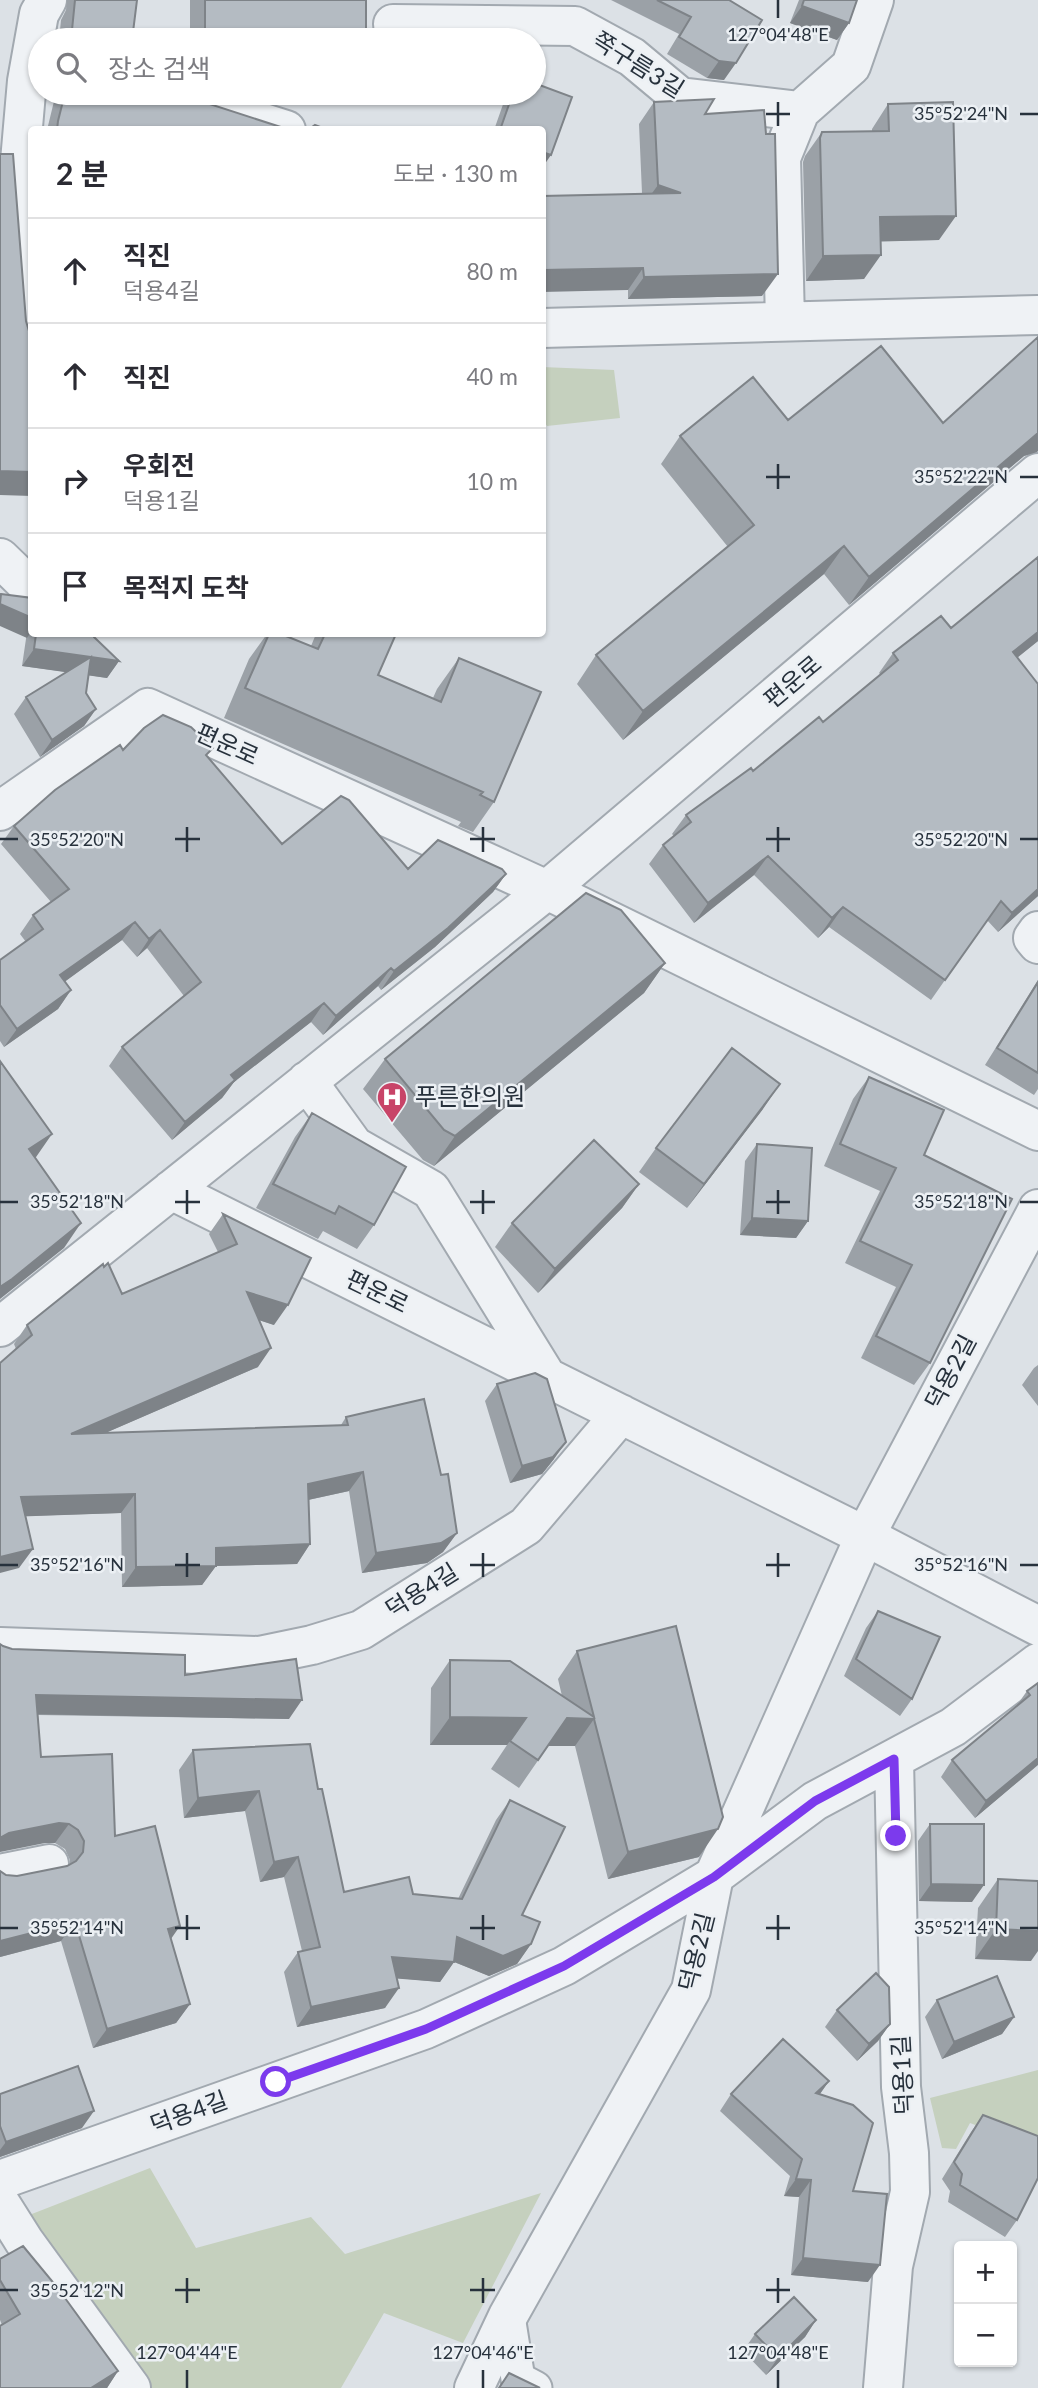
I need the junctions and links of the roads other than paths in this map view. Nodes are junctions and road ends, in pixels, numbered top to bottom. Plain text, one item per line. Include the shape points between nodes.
1 (47, 0) edge
2 (874, 0) edge
3 (393, 24) dead end
4 (38, 28) edge
5 (30, 105) edge
6 (207, 105) edge
7 (800, 111) junction
8 (273, 126) edge
9 (28, 306) edge
10 (1038, 315) edge
11 (785, 321) junction
12 (546, 328) edge
13 (28, 343) edge
14 (0, 344) edge
15 (1038, 473) edge
16 (0, 558) edge
17 (28, 585) edge
18 (0, 811) edge
19 (547, 890) junction
20 (1038, 931) edge
21 (1038, 944) edge
22 (307, 1080) junction
23 (1038, 1131) edge
24 (171, 1190) junction
25 (1038, 1209) edge
26 (0, 1327) edge
27 (546, 1376) junction
28 (621, 1414) junction
29 (865, 1536) junction
30 (1038, 1626) edge
31 (0, 1647) edge
32 (1038, 1663) edge
33 (894, 1759) junction
34 (49, 1864) dead end
35 (0, 1874) edge
36 (714, 1877) junction
37 (0, 2180) edge
38 (0, 2203) edge
39 (12, 2249) edge
40 (502, 2330) junction
41 (131, 2388) edge
42 (474, 2388) edge
43 (535, 2388) edge
44 (883, 2388) edge

1 - 4 street
2 - 7 street via 851,66
3 - 7 street, 쪽구름3길 via 576,26 632,57 680,97
5 - 9 street via 18,184
6 - 8 street
7 - 11 street via 781,158
10 - 11 street
11 - 12 street
13 - 14 street
15 - 19 street, 편운로
16 - 17 street
18 - 19 street, 편운로 via 148,708
19 - 22 street, 편운로
19 - 23 street, 편운로
20 - 21 street via 1033,937
22 - 24 street, 편운로
22 - 27 street via 354,1146 432,1190
24 - 26 street, 편운로
24 - 27 street, 편운로
25 - 29 street, 덕용2길
27 - 28 street, 편운로
28 - 29 street
28 - 31 street, 덕용4길 via 526,1526 361,1630 259,1656
29 - 30 street
29 - 36 street, 덕용2길
32 - 33 street, 덕용4길 via 953,1727
33 - 36 street, 덕용4길 via 815,1801
33 - 44 street, 덕용1길 via 901,2087 910,2192 893,2266
34 - 35 street
36 - 37 street, 덕용4길 via 564,1966 426,2029
36 - 40 street, 덕용2길 via 691,1990
38 - 39 street
39 - 41 street
40 - 42 street, 덕용2길
40 - 43 street via 518,2379

